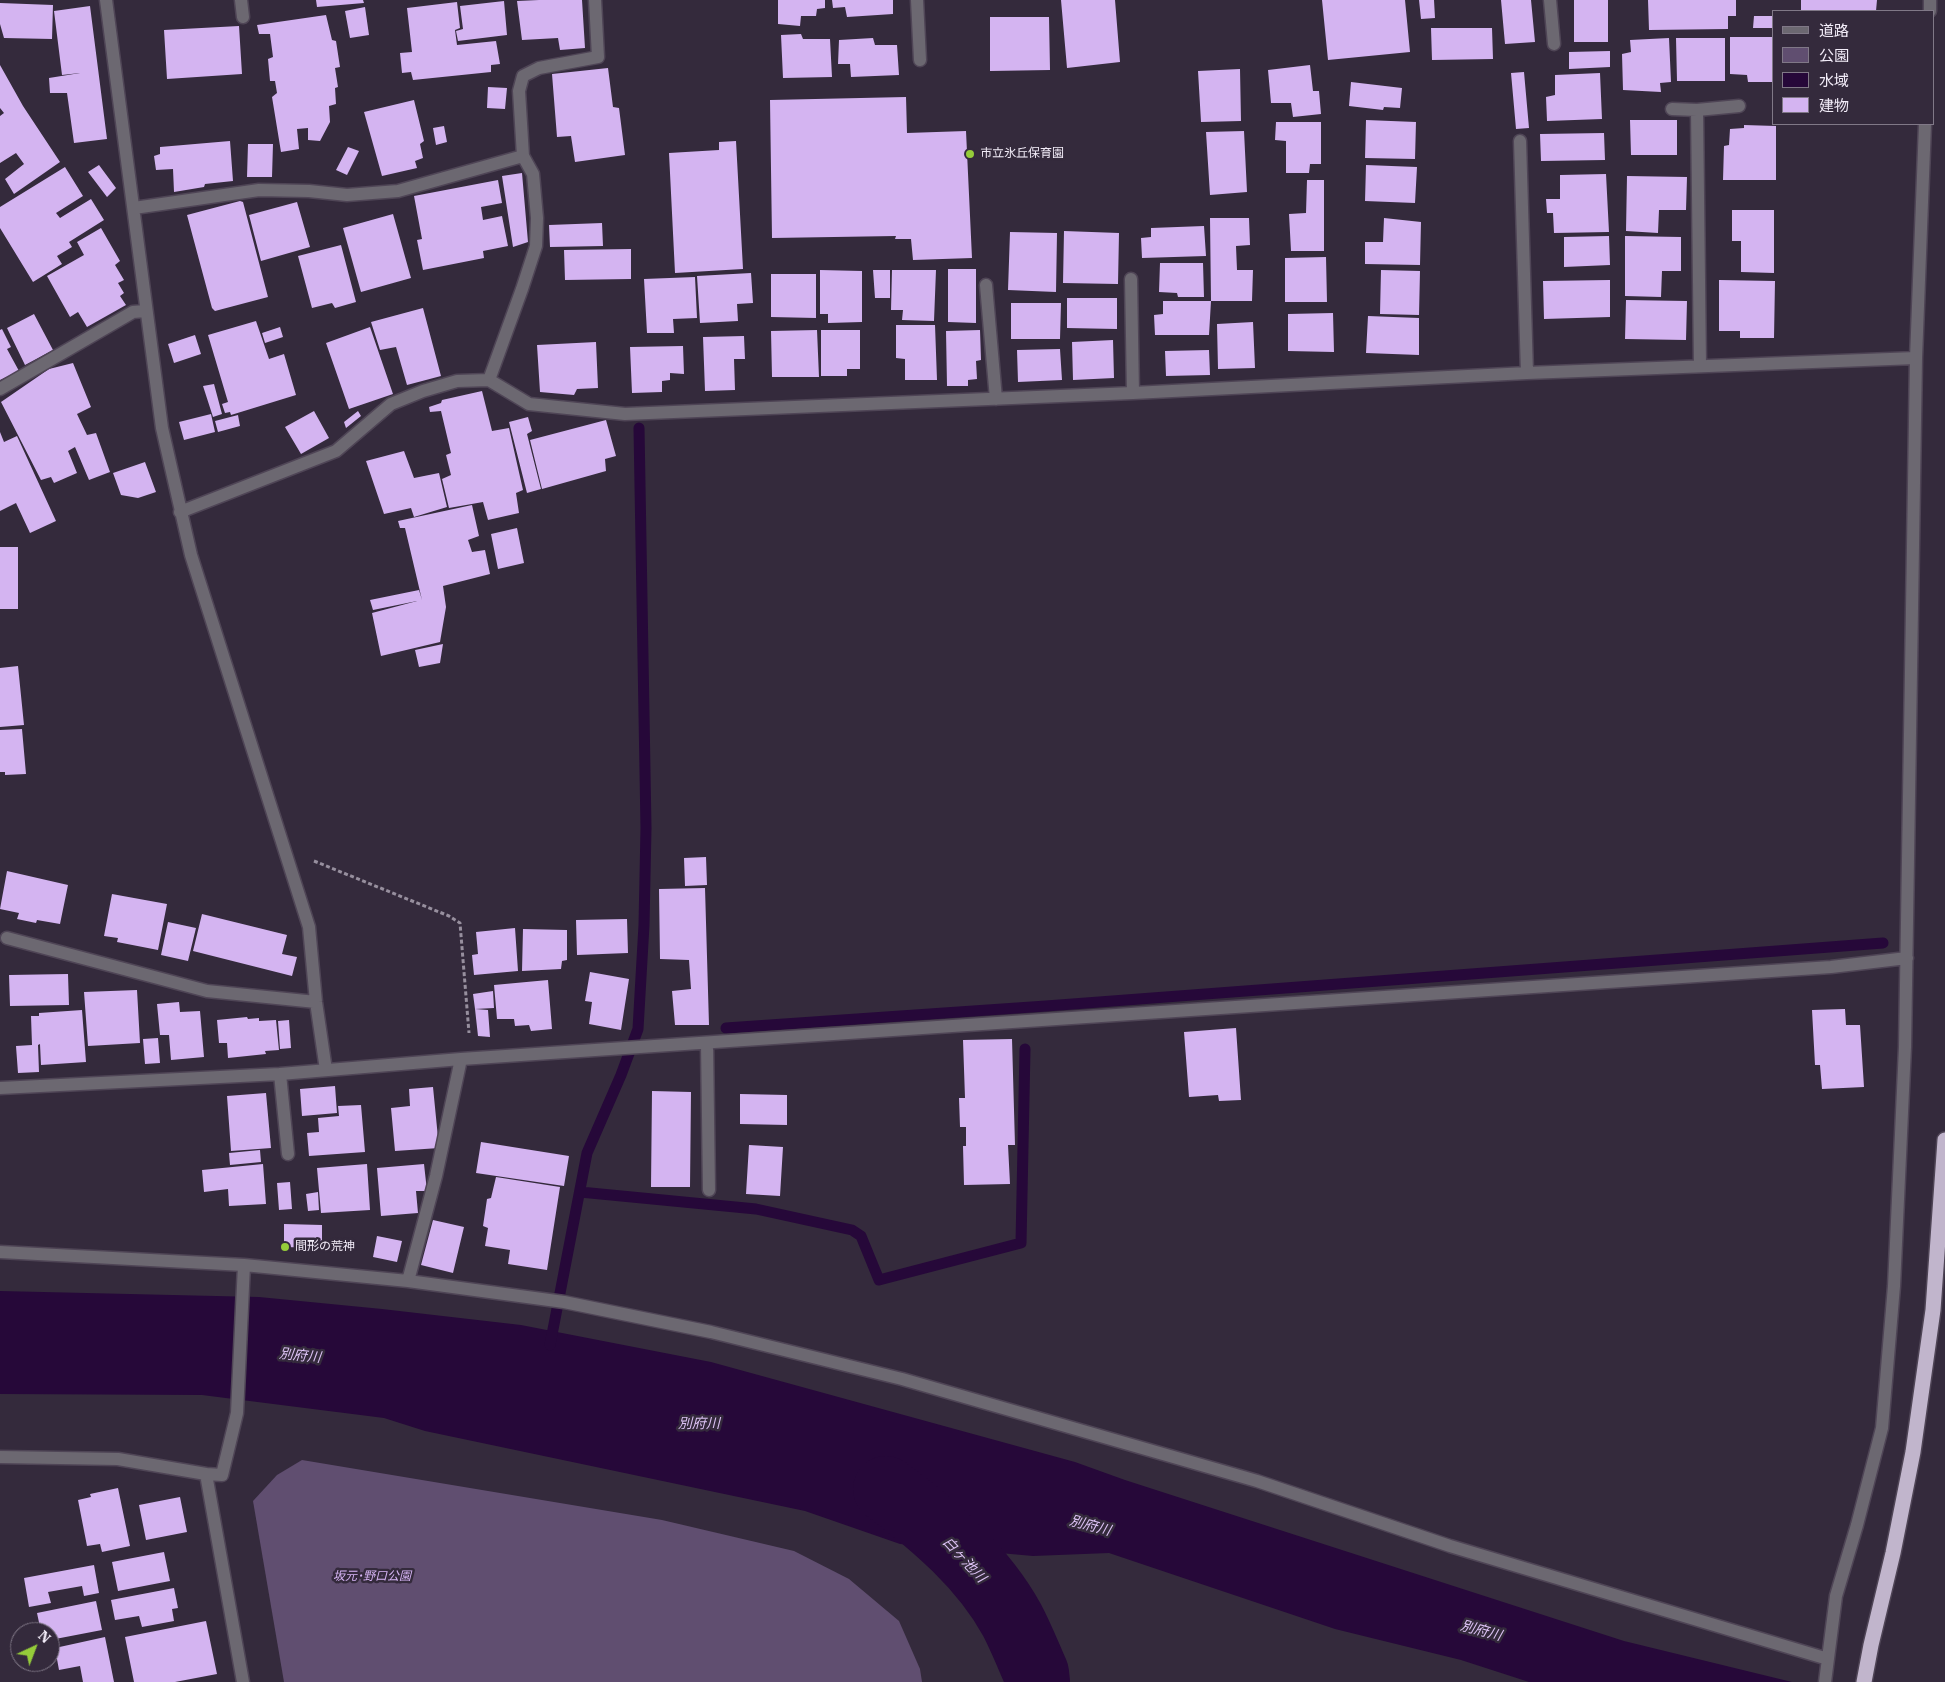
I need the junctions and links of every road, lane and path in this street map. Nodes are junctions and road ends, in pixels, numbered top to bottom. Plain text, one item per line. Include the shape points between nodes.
1 (106, 0) edge
2 (240, 0) edge
3 (595, 0) edge
4 (917, 0) edge
5 (1550, 0) edge
6 (243, 17) dead end
7 (1554, 44) dead end
8 (920, 60) dead end
9 (1739, 106) dead end
10 (1672, 109) dead end
11 (1697, 110) junction
12 (1925, 125) edge
13 (1520, 141) dead end
14 (524, 156) junction
15 (134, 208) junction
16 (1130, 279) dead end
17 (986, 285) dead end
18 (145, 311) junction
19 (1916, 358) junction
20 (1700, 366) junction
21 (1527, 373) junction
22 (488, 380) junction
23 (0, 389) edge
24 (1133, 393) junction
25 (996, 399) junction
26 (180, 512) junction
27 (284, 848) junction
28 (8, 938) dead end
29 (1906, 958) junction
30 (316, 1002) junction
31 (707, 1043) junction
32 (466, 1059) junction
33 (326, 1070) junction
34 (280, 1074) junction
35 (0, 1088) edge
36 (1945, 1140) edge
37 (288, 1154) dead end
38 (709, 1190) dead end
39 (0, 1252) edge
40 (244, 1265) junction
41 (408, 1281) junction
42 (0, 1457) edge
43 (206, 1474) junction
44 (1828, 1659) junction
45 (243, 1682) edge
46 (1825, 1682) edge
47 (1864, 1682) edge

1 - 15 street
2 - 6 street
3 - 14 street via 598,58 539,68 523,76 519,91
4 - 8 street
5 - 7 street
9 - 11 street
10 - 11 street
11 - 20 street
12 - 19 street
13 - 21 street
14 - 15 street via 398,191 347,195 258,190
14 - 22 street via 533,174 536,246
15 - 18 street
16 - 24 street
17 - 25 street
18 - 23 street via 133,312
18 - 26 street via 162,428
19 - 20 street
19 - 29 street
20 - 21 street
21 - 24 street
22 - 25 street via 529,404 625,414
22 - 26 street via 456,381 391,404 336,451
24 - 25 street
26 - 27 street via 190,555
27 - 30 street via 309,927
27 - 32 path via 460,923
28 - 30 street via 207,991
29 - 31 street via 1821,968
29 - 44 street via 1894,1286 1882,1428 1836,1596
30 - 33 street
31 - 32 street
31 - 38 street
32 - 33 street
32 - 41 street
33 - 34 street
34 - 35 street
34 - 37 street
36 - 47 highway via 1933,1310 1913,1452
39 - 40 street
40 - 41 street
40 - 43 street via 236,1413 222,1475
41 - 44 street via 564,1302 711,1332 902,1379 1257,1481 1450,1546
42 - 43 street via 118,1459
43 - 45 street
44 - 46 street

